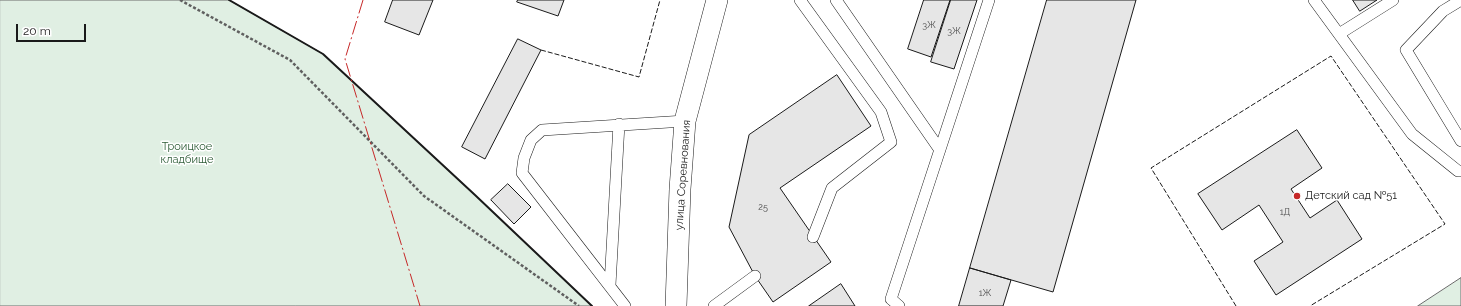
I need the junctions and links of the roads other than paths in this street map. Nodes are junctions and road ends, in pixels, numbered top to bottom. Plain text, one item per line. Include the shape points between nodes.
1 (717, 0) edge
2 (800, 0) edge
3 (836, 0) edge
4 (989, 0) edge
5 (1314, 0) edge
6 (1393, 0) edge
7 (1461, 0) edge
8 (1339, 34) junction
9 (685, 121) junction
10 (619, 124) junction
11 (1461, 141) edge
12 (940, 150) junction
13 (1461, 171) edge
14 (813, 237) dead end
15 (756, 276) dead end
16 (610, 285) junction
17 (625, 306) edge
18 (676, 306) edge
19 (714, 306) edge
20 (898, 306) edge

1 - 9 street, улица Соревнования
2 - 14 lane via 881,112 891,142 832,188
3 - 12 lane
4 - 12 lane
5 - 8 lane
6 - 8 lane
7 - 11 lane via 1443,11 1406,50
8 - 13 lane via 1412,134
9 - 10 lane
9 - 18 street, улица Соревнования
10 - 16 lane
10 - 16 lane via 542,130 531,140 524,158 522,173
12 - 20 lane via 891,299
15 - 19 lane
16 - 17 lane

